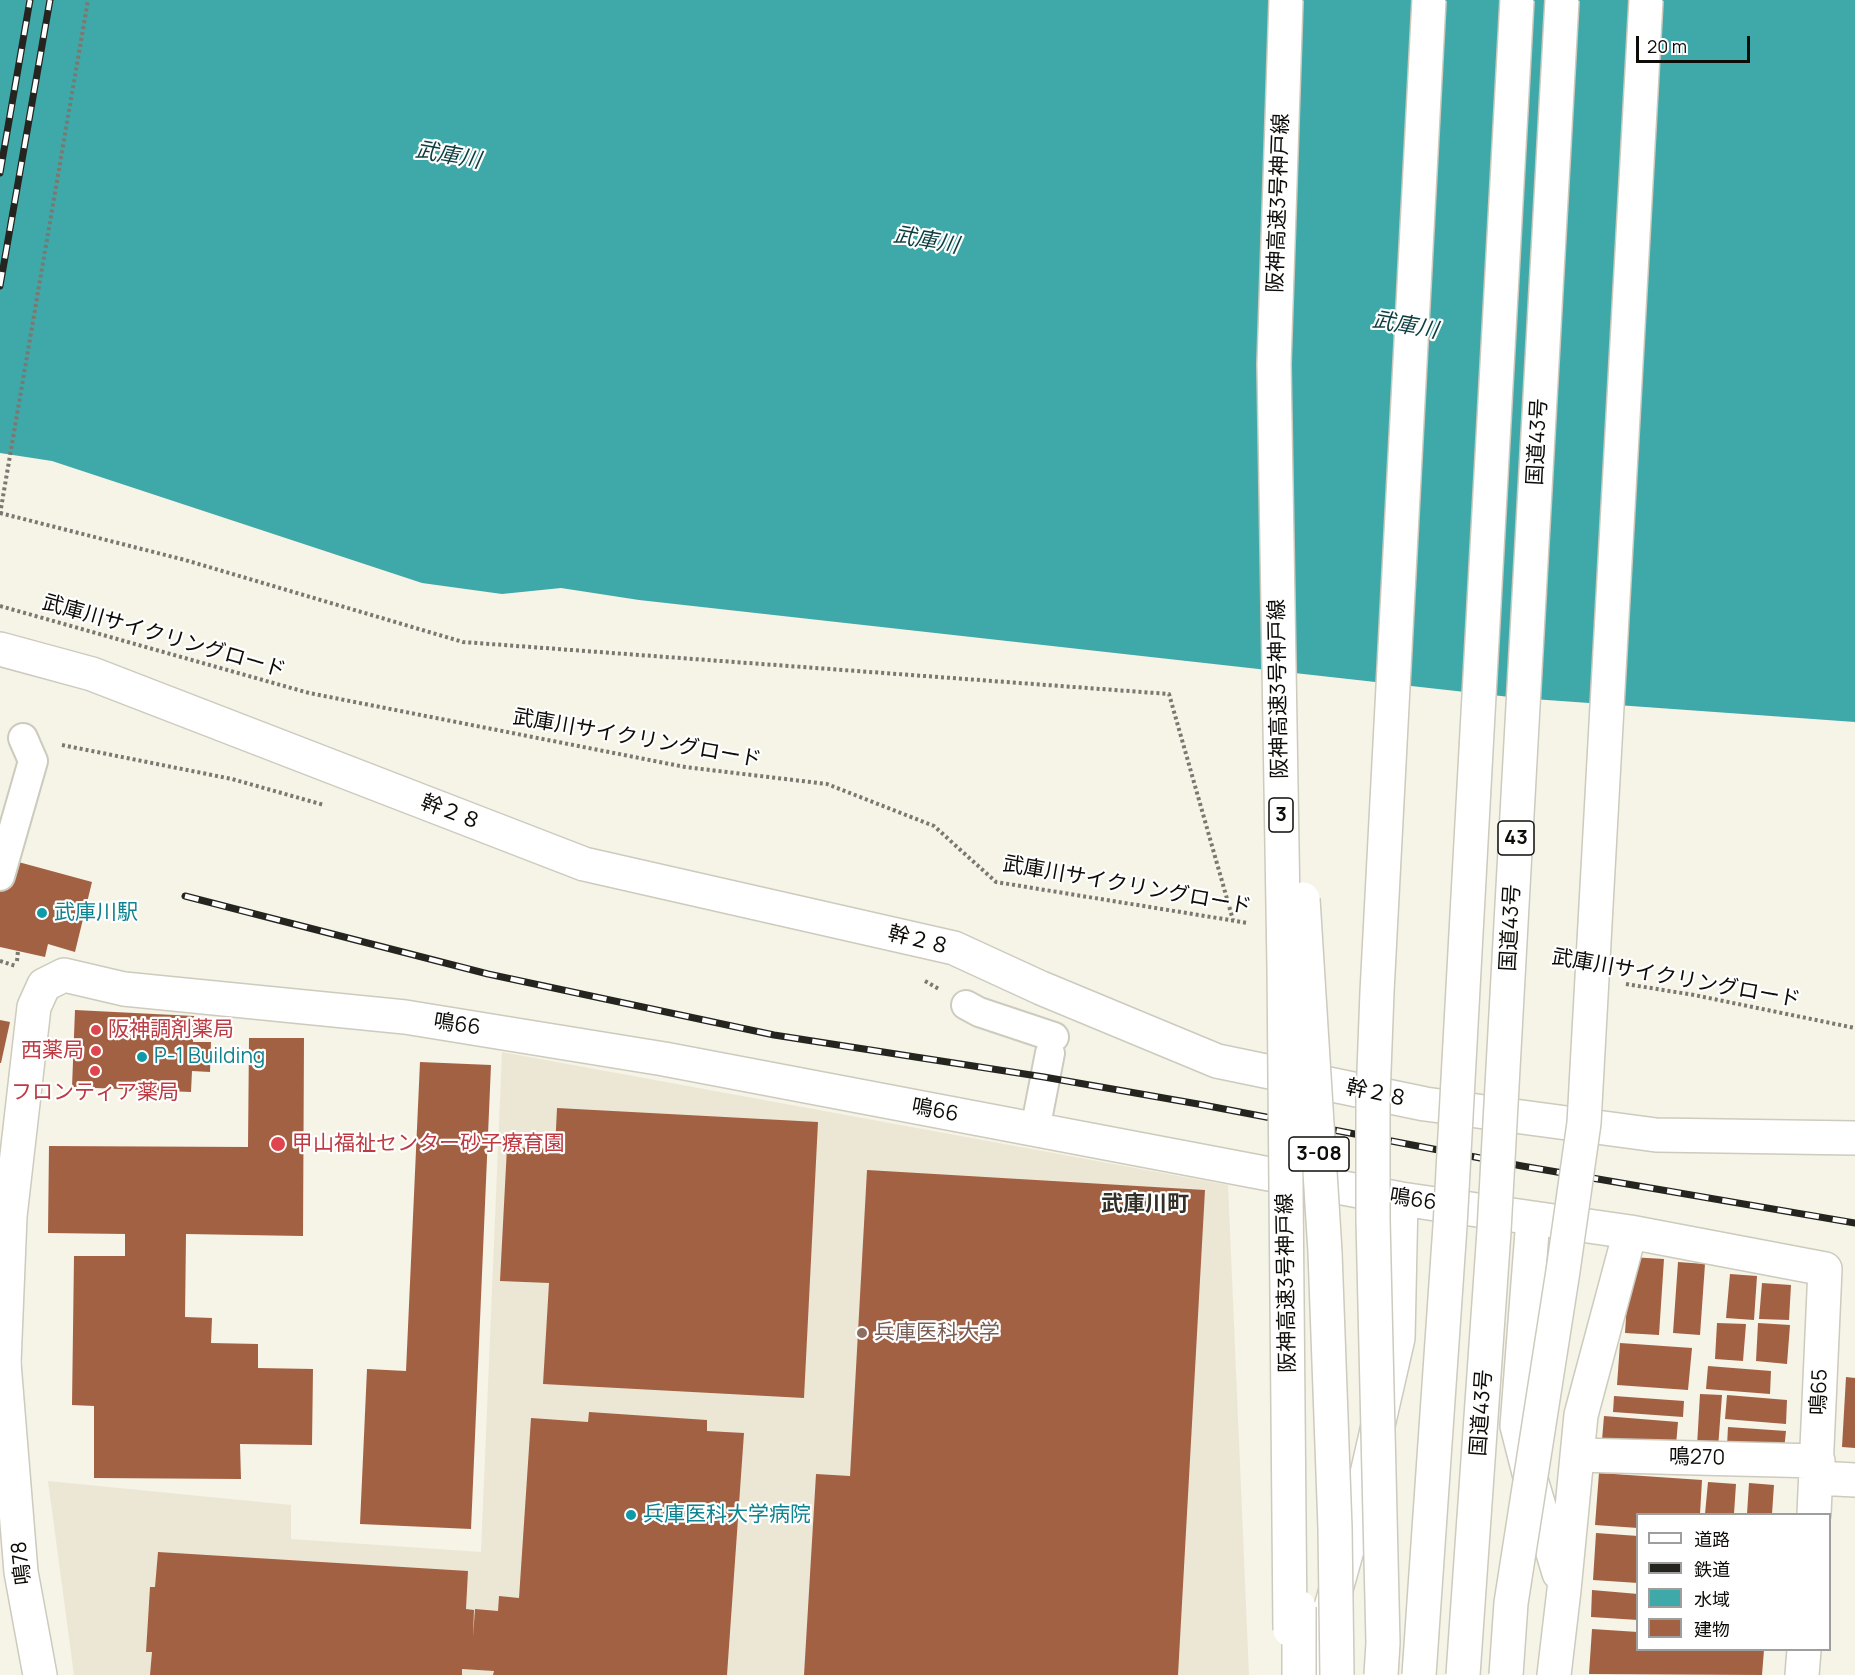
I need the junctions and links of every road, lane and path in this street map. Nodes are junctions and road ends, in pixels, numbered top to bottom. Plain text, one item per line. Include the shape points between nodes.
1 (88, 0) edge
2 (1286, 0) edge
3 (1429, 0) edge
4 (1517, 0) edge
5 (1562, 0) edge
6 (1646, 0) edge
7 (0, 514) edge
8 (0, 606) edge
9 (1288, 633) joint
10 (0, 649) edge
11 (28, 749) joint
12 (335, 809) dead end
13 (0, 876) edge
14 (1233, 920) junction
15 (1257, 924) dead end
16 (0, 962) edge
17 (16, 966) dead end
18 (1623, 983) dead end
19 (44, 985) joint
20 (966, 1005) dead end
21 (1855, 1028) edge
22 (1035, 1130) junction
23 (1855, 1138) edge
24 (1401, 1199) junction
25 (1533, 1219) junction
26 (1630, 1232) junction
27 (1825, 1269) joint
28 (2, 1364) edge
29 (1577, 1455) junction
30 (1817, 1469) junction
31 (1855, 1480) edge
32 (1814, 1513) edge
33 (1564, 1590) junction
34 (1290, 1630) dead end
35 (1804, 1651) edge
36 (40, 1675) edge
37 (1299, 1675) edge
38 (1312, 1675) edge
39 (1337, 1675) edge
40 (1381, 1675) edge
41 (1419, 1675) edge
42 (1463, 1675) edge
43 (1506, 1675) edge
44 (1554, 1675) edge
45 (1802, 1675) edge

1 - 7 path, bridge
2 - 34 main road, 阪神高速3号神戸線 / 3, bridge via 1274,364
3 - 40 main road, bridge via 1373,1098
4 - 41 main road, 43, bridge via 1451,1214
5 - 42 main road, 国道43号 / 43, bridge via 1495,1219
6 - 43 main road, bridge via 1584,1123 1511,1603
7 - 14 path via 185,560 463,642 1169,694
8 - 14 path, 武庫川サイクリングロード via 309,693 685,767 827,784 934,826 996,882
9 - 37 main road, 阪神高速3号神戸線 / 3, bridge
9 - 39 main road, 3-08, bridge via 1325,1252
10 - 23 main road, 幹２８ via 93,674 584,864 954,948 1216,1061 1425,1104 1656,1135
11 - 12 path via 232,779
11 - 13 street
14 - 15 path, 武庫川サイクリングロード
16 - 17 path
18 - 21 path, 武庫川サイクリングロード
19 - 22 main road, 鳴66 via 64,975 124,989 405,1017 664,1059
19 - 28 main road, 鳴78 via 34,1007 12,1204
20 - 22 street via 1052,1045
22 - 24 main road, 鳴66
24 - 25 main road, 鳴66
24 - 38 main road via 1398,1338 1361,1500
25 - 26 main road, 鳴66
25 - 33 main road via 1517,1426
26 - 27 main road, 鳴66
26 - 29 main road via 1581,1415
27 - 30 main road, 鳴65
28 - 36 main road, 鳴78 via 21,1572
29 - 30 main road, 鳴270
29 - 33 main road
30 - 31 main road, 鳴270
30 - 32 main road, 鳴65
33 - 44 main road
35 - 45 main road

